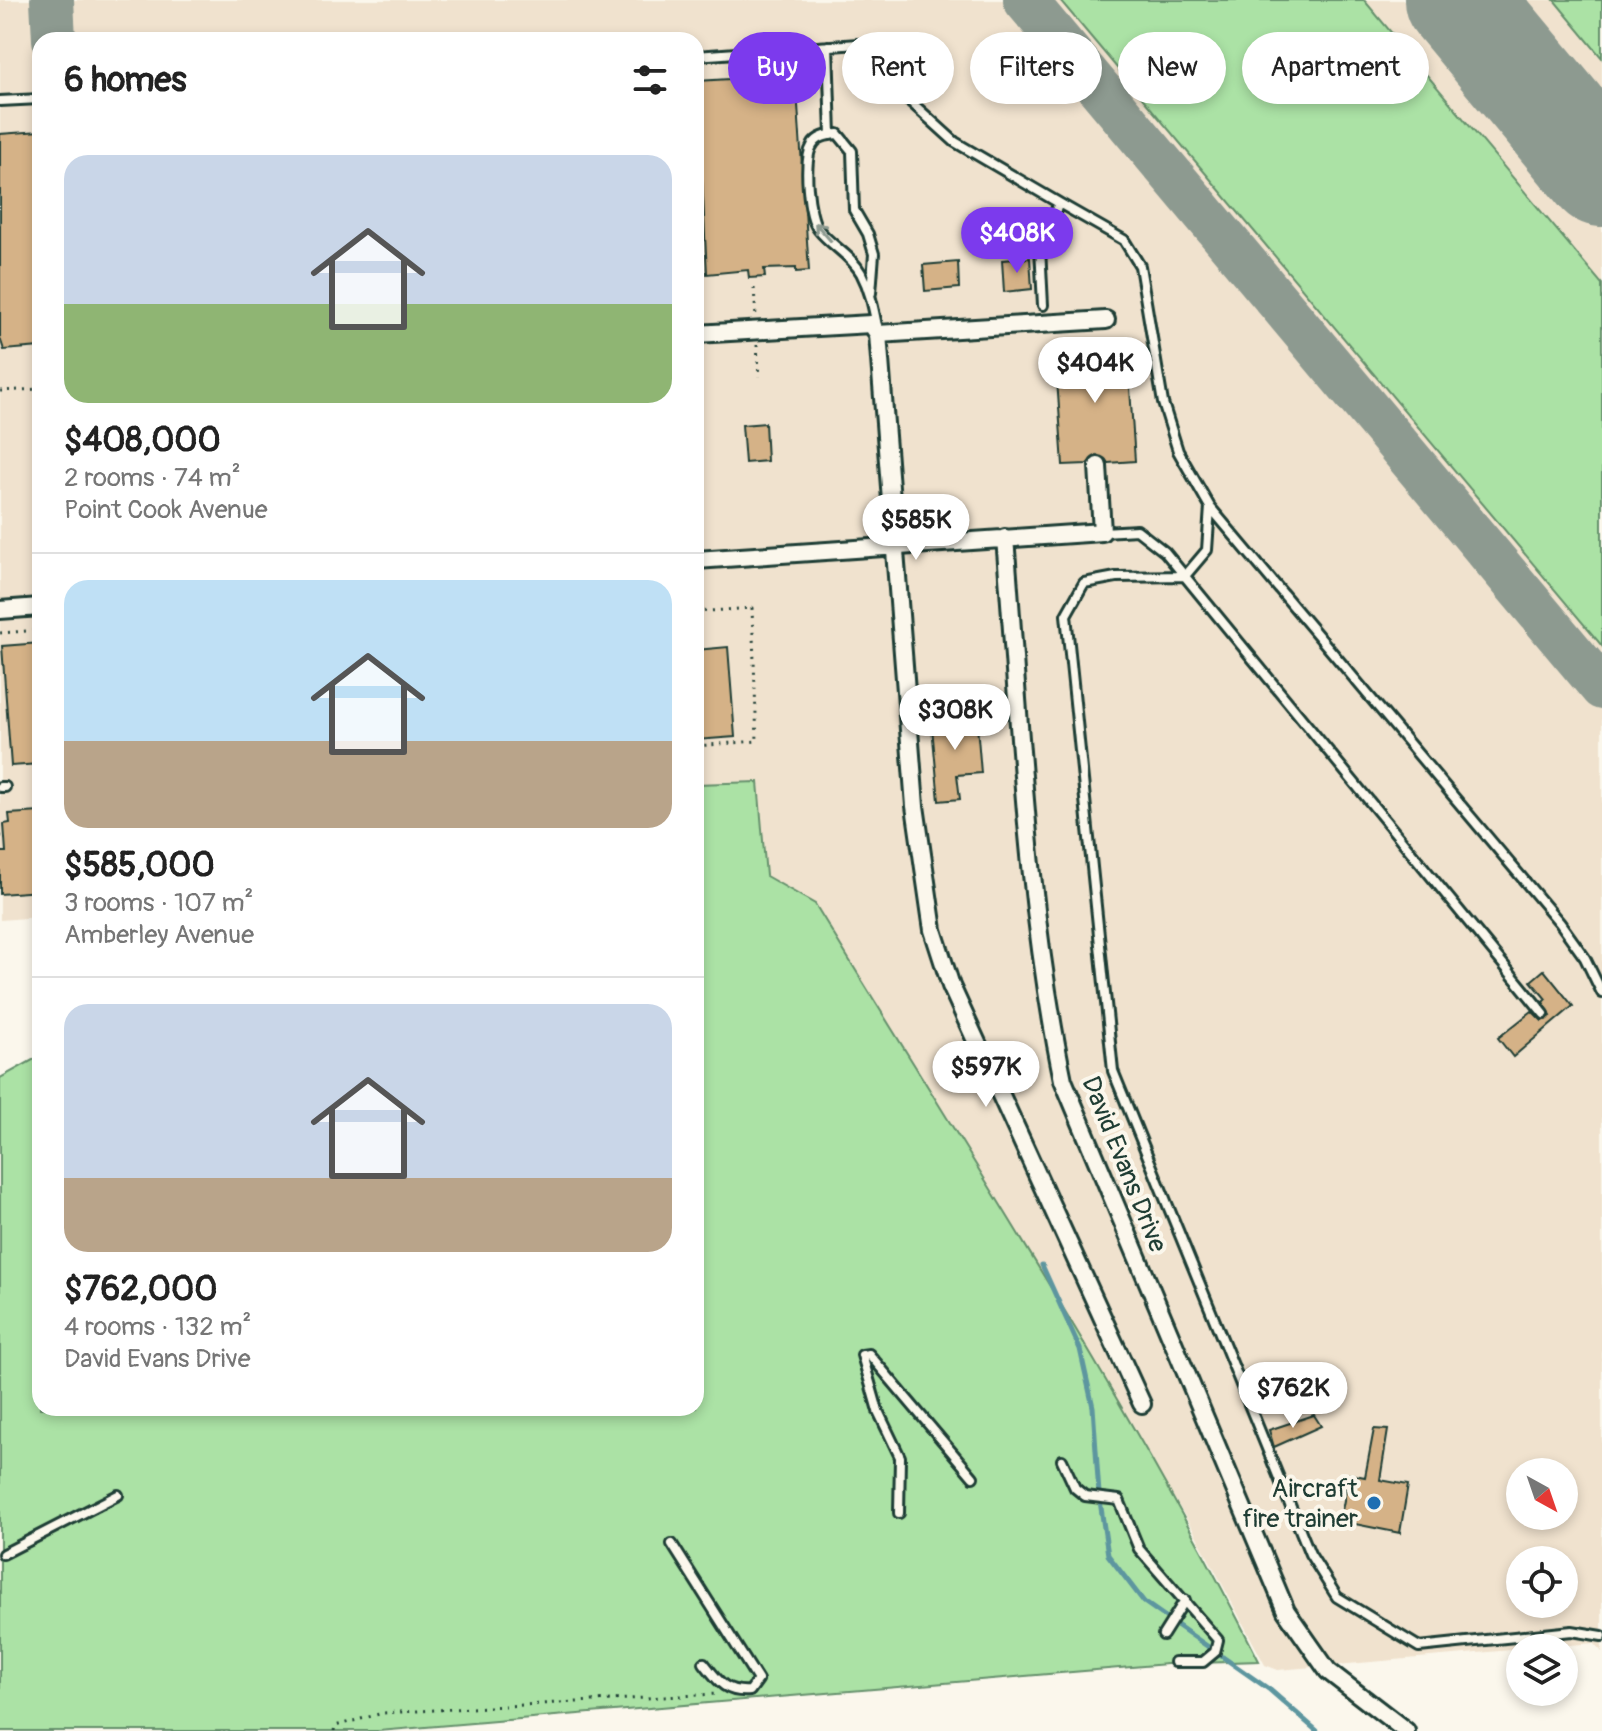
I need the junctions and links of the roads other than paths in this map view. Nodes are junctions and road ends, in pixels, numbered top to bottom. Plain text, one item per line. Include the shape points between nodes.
1 (828, 46) junction
2 (704, 55) edge
3 (32, 99) edge
4 (0, 101) edge
5 (831, 135) junction
6 (1059, 203) junction
7 (871, 293) junction
8 (1043, 305) dead end
9 (1106, 320) dead end
10 (704, 334) edge
11 (878, 334) junction
12 (1098, 466) dead end
13 (1210, 507) junction
14 (1102, 532) junction
15 (1005, 538) junction
16 (895, 546) junction
17 (704, 559) edge
18 (1185, 576) junction
19 (32, 608) edge
20 (0, 610) edge
21 (1602, 993) edge
22 (1544, 1014) dead end
23 (1142, 1404) dead end
24 (1062, 1460) dead end
25 (973, 1477) dead end
26 (118, 1495) dead end
27 (899, 1513) dead end
28 (672, 1544) dead end
29 (3, 1554) dead end
30 (1185, 1600) junction
31 (1165, 1634) dead end
32 (1602, 1636) edge
33 (1175, 1662) dead end
34 (704, 1663) dead end
35 (1406, 1731) edge

1 - 2 lane
1 - 5 lane
1 - 6 lane via 885,49 902,94 955,142
3 - 4 lane
5 - 7 lane via 838,134 852,151 854,210 874,254
7 -> 5 lane via 850,257 810,215 807,157 812,144
6 - 8 lane via 1040,248
6 - 13 lane via 1124,240 1140,266 1163,403 1178,451
7 - 11 lane
9 - 11 street
10 - 11 street via 871,324
11 - 16 street
12 - 14 street
13 - 18 lane via 1207,550
13 - 21 lane via 1560,923
14 - 15 street
14 - 18 lane via 1137,530
15 - 16 street
15 - 35 street, David Evans Drive via 1035,914 1063,1080 1286,1611 1328,1671
16 - 17 street
16 - 23 street via 915,793 933,930 951,986
18 - 22 lane
18 - 32 lane via 1084,583 1066,615 1113,1071 1310,1554 1337,1597 1419,1647 1572,1631
19 - 20 street
24 - 30 lane via 1075,1488 1094,1498 1119,1500 1139,1549
25 - 27 lane via 869,1354 862,1355 878,1411 900,1457
26 - 29 lane
28 - 34 lane via 758,1680 750,1691 735,1692 724,1688
30 - 31 lane
30 - 33 lane via 1208,1625 1218,1647 1203,1662

